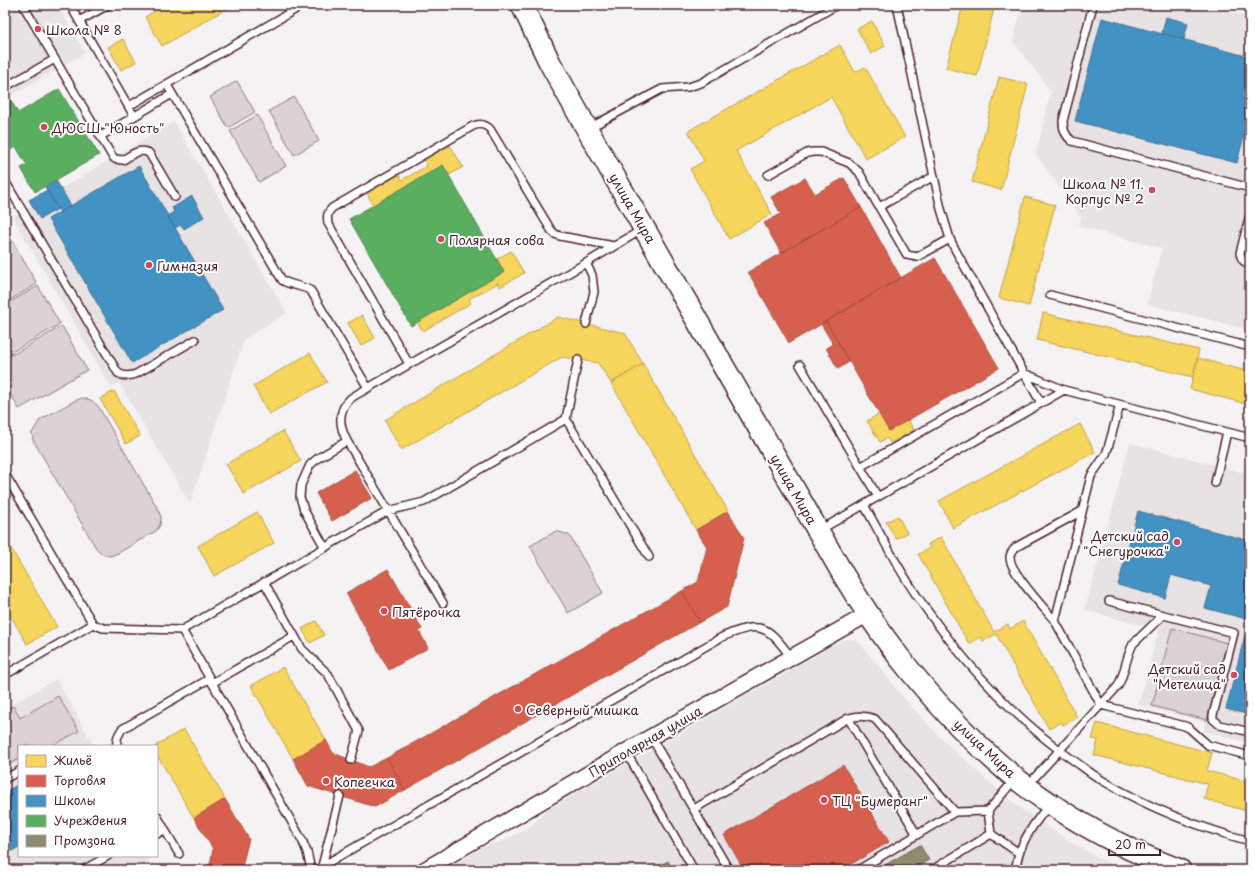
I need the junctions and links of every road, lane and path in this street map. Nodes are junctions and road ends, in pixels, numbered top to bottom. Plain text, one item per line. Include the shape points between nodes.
1 (24, 5) edge
2 (70, 5) edge
3 (108, 5) edge
4 (302, 5) edge
5 (522, 5) edge
6 (837, 5) edge
7 (897, 5) edge
8 (1093, 5) edge
9 (1244, 5) edge
10 (1250, 6) edge
11 (79, 22) junction
12 (55, 59) junction
13 (167, 85) junction
14 (5, 88) edge
15 (172, 94) junction
16 (129, 106) junction
17 (134, 116) junction
18 (587, 129) junction
19 (100, 136) junction
20 (768, 175) dead end
21 (934, 176) junction
22 (5, 181) edge
23 (1250, 188) edge
24 (175, 197) dead end
25 (879, 207) junction
26 (1250, 215) edge
27 (644, 228) junction
28 (950, 239) junction
29 (614, 246) junction
30 (586, 263) junction
31 (1250, 265) edge
32 (1050, 295) dead end
33 (586, 324) dead end
34 (195, 340) dead end
35 (1250, 348) edge
36 (578, 360) dead end
37 (409, 364) junction
38 (800, 365) dead end
39 (1024, 373) junction
40 (368, 388) junction
41 (1064, 390) junction
42 (1041, 403) junction
43 (1120, 405) junction
44 (566, 419) junction
45 (1227, 432) junction
46 (1250, 438) edge
47 (347, 441) junction
48 (860, 467) junction
49 (5, 474) edge
50 (1215, 483) dead end
51 (878, 497) junction
52 (864, 505) junction
53 (388, 511) junction
54 (1082, 511) junction
55 (818, 531) junction
56 (325, 548) junction
57 (649, 557) dead end
58 (264, 582) junction
59 (1109, 601) dead end
60 (443, 603) dead end
61 (868, 614) junction
62 (1163, 615) junction
63 (1055, 620) junction
64 (93, 624) junction
65 (182, 630) junction
66 (294, 636) junction
67 (791, 656) junction
68 (5, 675) edge
69 (211, 681) junction
70 (1101, 705) junction
71 (848, 718) junction
72 (1250, 732) edge
73 (651, 737) junction
74 (118, 745) edge
75 (1059, 751) junction
76 (626, 752) junction
77 (1250, 756) edge
78 (351, 760) dead end
79 (18, 772) edge
80 (5, 779) edge
81 (1022, 782) junction
82 (340, 796) dead end
83 (1050, 803) junction
84 (694, 809) junction
85 (988, 811) junction
86 (955, 812) junction
87 (158, 818) edge
88 (164, 829) junction
89 (158, 833) edge
90 (917, 834) junction
91 (991, 834) junction
92 (1250, 841) edge
93 (1019, 853) junction
94 (179, 854) dead end
95 (106, 857) edge
96 (320, 868) edge
97 (83, 870) edge
98 (311, 870) edge
99 (424, 870) edge
100 (694, 870) edge
101 (729, 870) edge
102 (858, 870) edge
103 (932, 870) edge
104 (1015, 870) edge
105 (1180, 870) edge

1 - 12 lane
2 - 11 lane
3 - 11 lane
4 - 13 lane
5 - 18 street, улица Мира via 550,63
6 - 18 lane via 701,83 662,89
7 - 21 lane
8 - 23 lane via 1063,121 1066,136 1072,141
9 - 10 lane
11 - 16 lane
12 - 14 lane
12 - 19 lane
13 - 15 lane
13 - 16 lane
15 - 17 lane
15 - 40 lane via 282,280 288,284 305,286 312,291
16 - 17 lane
17 - 19 lane
18 - 27 street, улица Мира
19 - 24 lane via 112,156 119,160 137,152 149,153
20 - 25 lane via 807,153 821,152 855,167
21 - 25 lane
21 - 28 lane
22 - 34 lane via 122,376 136,374
25 - 28 lane via 907,255 917,257
26 - 31 lane via 1240,253 1243,262
27 - 29 lane
27 - 55 street, улица Мира
28 - 39 lane
29 - 30 lane
29 - 37 lane via 555,234 490,129 481,124 473,126 328,212 328,223
30 - 33 lane via 592,275 594,292
30 - 37 lane
32 - 35 lane
36 - 44 lane
37 - 40 lane
38 - 48 lane
39 - 41 lane
39 - 42 lane
39 - 48 lane
40 - 47 lane via 349,400 343,409 340,420
41 - 42 lane
41 - 43 lane
42 - 51 lane
43 - 45 lane
43 - 54 lane via 1106,454 1091,476
44 - 53 lane via 424,502
44 - 57 lane
45 - 46 lane
45 - 50 lane
47 - 53 lane
47 - 56 lane via 310,465 301,485 300,497 304,510
48 - 51 lane
49 - 64 lane
51 - 52 lane
52 - 55 lane
52 - 75 lane via 916,595 944,633 1002,699
53 - 56 lane
53 - 60 lane
54 - 63 lane
54 - 63 lane via 1011,552 1011,564 1018,576
55 - 61 street, улица Мира
56 - 58 lane
58 - 65 lane
58 - 66 lane
59 - 62 lane
61 - 67 street, Приполярная улица
61 - 81 street, улица Мира via 928,692 979,745
62 - 70 lane via 1133,644 1118,686
62 - 72 lane via 1234,633 1213,719 1220,725
63 - 70 lane
64 - 65 lane via 103,628
64 - 68 lane
65 - 69 lane
66 - 69 lane
66 - 78 lane via 302,649 328,674 359,731
67 - 73 street, Приполярная улица
67 - 96 lane via 777,638 760,628 751,627 722,637
69 - 74 lane via 122,729 118,735
69 - 98 lane via 302,840
70 - 75 lane
70 - 77 lane via 1185,726 1208,745
71 - 84 lane
71 - 86 lane via 868,716 875,720
71 - 90 lane
73 - 76 street, Приполярная улица
73 - 84 lane
75 - 81 lane
75 - 92 lane via 1104,782 1138,799 1204,828
76 - 99 street, Приполярная улица
76 - 100 lane
79 - 80 lane
81 - 83 street, улица Мира
81 - 85 lane
82 - 96 lane
83 - 93 lane via 1030,830
83 - 105 street, улица Мира via 1113,841
84 - 101 lane
85 - 86 lane
85 - 91 lane
86 - 90 lane
87 - 88 lane
88 - 89 lane
88 - 94 lane
90 - 102 lane
91 - 93 lane
91 - 103 lane
93 - 104 lane
95 - 97 lane

